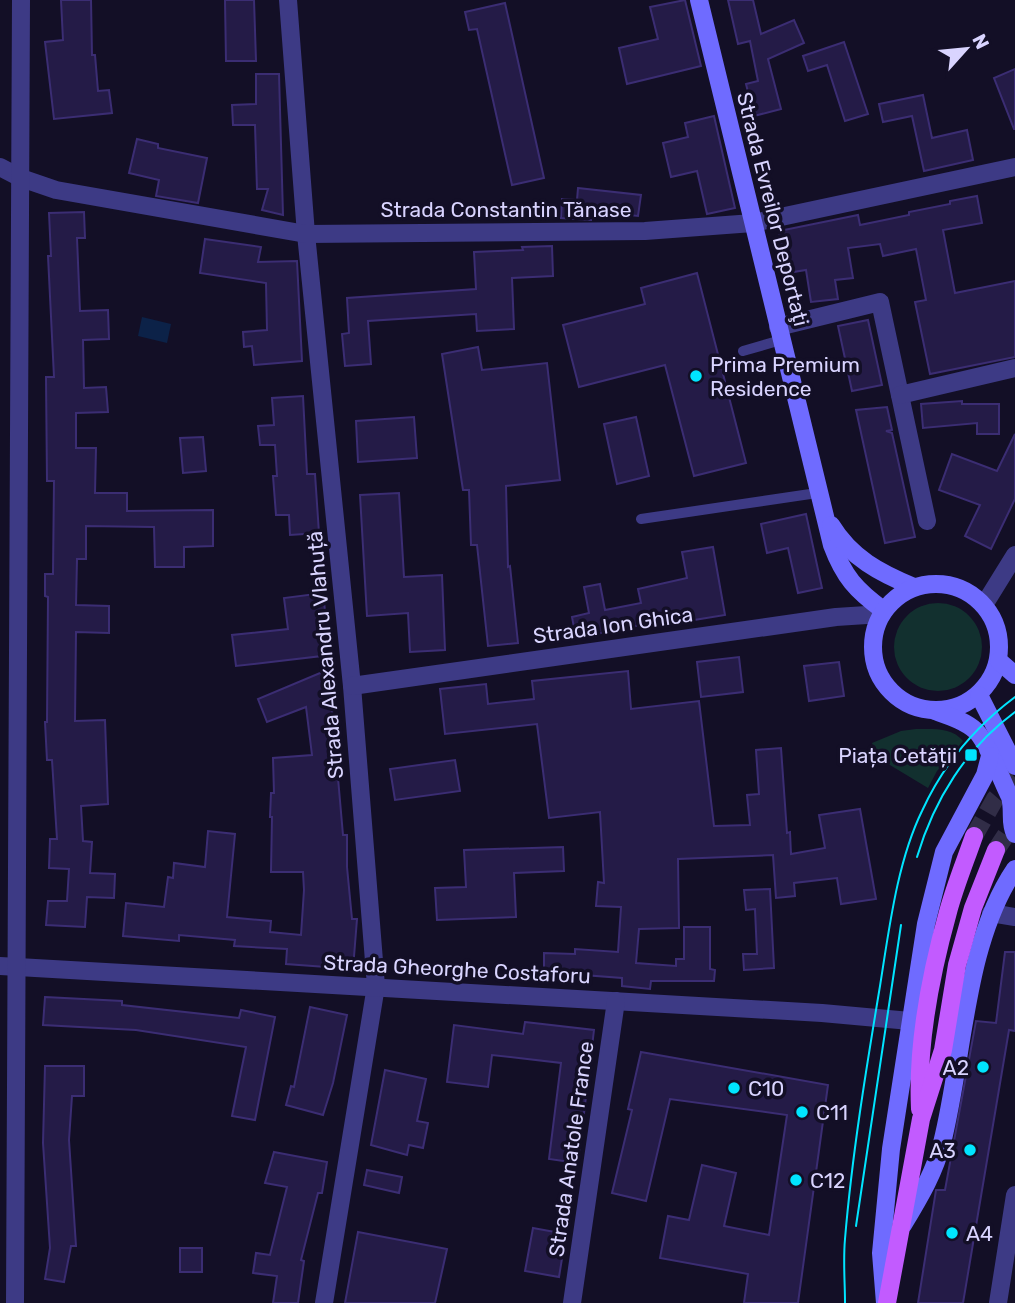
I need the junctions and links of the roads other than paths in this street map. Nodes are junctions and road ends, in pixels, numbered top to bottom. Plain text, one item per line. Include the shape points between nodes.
1 (21, 0) edge
2 (288, 0) edge
3 (699, 0) edge
4 (0, 167) edge
5 (1015, 167) edge
6 (21, 178) junction
7 (753, 223) junction
8 (306, 234) junction
9 (780, 333) junction
10 (744, 351) dead end
11 (1015, 368) edge
12 (900, 395) junction
13 (820, 502) junction
14 (640, 519) dead end
15 (927, 521) dead end
16 (1015, 555) edge
17 (914, 587) junction
18 (984, 605) junction
19 (882, 612) junction
20 (999, 661) junction
21 (1015, 675) edge
22 (352, 685) junction
23 (979, 695) junction
24 (935, 711) junction
25 (989, 756) junction
26 (1015, 766) edge
27 (1015, 834) edge
28 (974, 836) tunnel mouth
29 (996, 850) tunnel mouth
30 (1015, 869) edge
31 (992, 913) junction
32 (1015, 917) edge
33 (9, 966) edge
34 (376, 986) junction
35 (616, 1001) junction
36 (910, 1021) junction
37 (921, 1119) junction
38 (1015, 1195) edge
39 (899, 1231) junction
40 (15, 1303) edge
41 (324, 1303) edge
42 (572, 1303) edge
43 (886, 1303) edge
44 (998, 1303) edge

1 - 6 street
2 - 8 street, Strada Alexandru Vlahuță
3 - 7 main road, Strada Evreilor Deportaţi
4 - 6 street, Strada Constantin Tănase
5 - 7 street, Strada Constantin Tănase
6 - 8 street, Strada Constantin Tănase via 56,190
6 - 33 street
7 - 8 street, Strada Constantin Tănase via 645,231
7 - 9 main road, Strada Evreilor Deportaţi
8 - 22 street, Strada Alexandru Vlahuță
9 - 10 lane
9 - 12 street via 880,302
9 - 13 main road, Strada Evreilor Deportaţi
11 - 12 street
12 - 15 street
13 - 14 lane
13 - 17 main road, Strada Evreilor Deportaţi via 850,550 883,574
13 - 19 main road, Strada Evreilor Deportaţi via 845,574
16 - 18 street
17 - 18 main road via 935,583 957,587
17 - 19 main road
18 - 20 main road via 998,631
19 - 22 street, Strada Ion Ghica
19 - 24 main road via 873,644 879,674 899,698
20 - 21 main road
20 - 23 main road
22 - 34 street, Strada Alexandru Vlahuță
23 - 24 main road
23 - 26 main road
24 - 25 main road via 976,732
25 - 27 main road via 1010,797
25 - 36 main road via 985,775 955,828 937,873
28 - 37 main road via 939,950 922,1051
29 - 37 main road via 957,965 939,1066
30 - 31 main road
31 - 32 street
31 - 39 main road via 979,955 941,1145 928,1184
33 - 34 street, Strada Gheorghe Costaforu
33 - 40 street
34 - 35 street, Strada Gheorghe Costaforu
34 - 41 street, Strada Alexandru Vlahuță
35 - 36 street, Strada Gheorghe Costaforu
35 - 42 street, Strada Anatole France
36 - 43 main road via 882,1233
37 - 39 main road
38 - 44 street
39 - 43 main road

